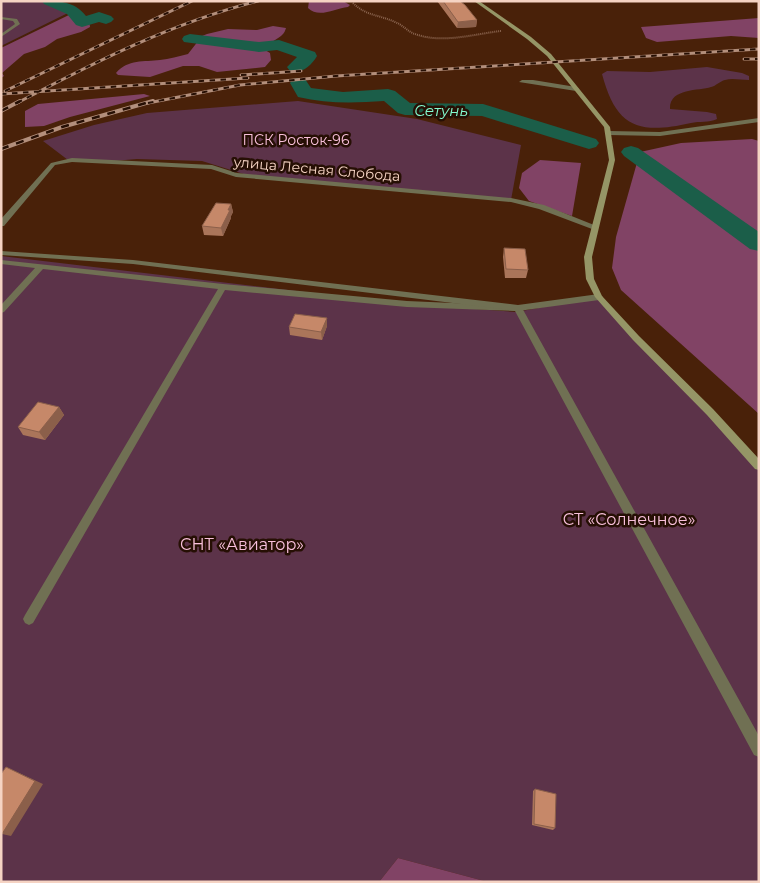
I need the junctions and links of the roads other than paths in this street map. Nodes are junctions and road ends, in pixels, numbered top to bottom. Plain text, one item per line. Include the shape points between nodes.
1 (476, 1) edge
2 (1, 18) edge
3 (1, 36) edge
4 (522, 82) dead end
5 (576, 88) junction
6 (759, 120) edge
7 (609, 133) junction
8 (1, 224) edge
9 (595, 227) junction
10 (1, 253) edge
11 (1, 262) edge
12 (42, 266) junction
13 (223, 288) junction
14 (599, 297) junction
15 (518, 308) junction
16 (1, 310) edge
17 (759, 466) edge
18 (29, 618) dead end
19 (759, 750) edge

1 - 5 main road via 549,55
2 - 3 street via 15,20 18,24
4 - 5 street
5 - 7 main road
6 - 7 street via 660,134
7 - 9 main road via 612,160
8 - 9 street, улица Лесная Слобода via 53,164 72,160 212,167 236,175 511,200 541,207
9 - 14 main road via 588,263 590,279
10 - 15 street via 180,267
11 - 12 street
12 - 13 street
12 - 16 street
13 - 15 street via 407,304
13 - 18 street
14 - 15 street
14 - 17 main road
15 - 19 street

